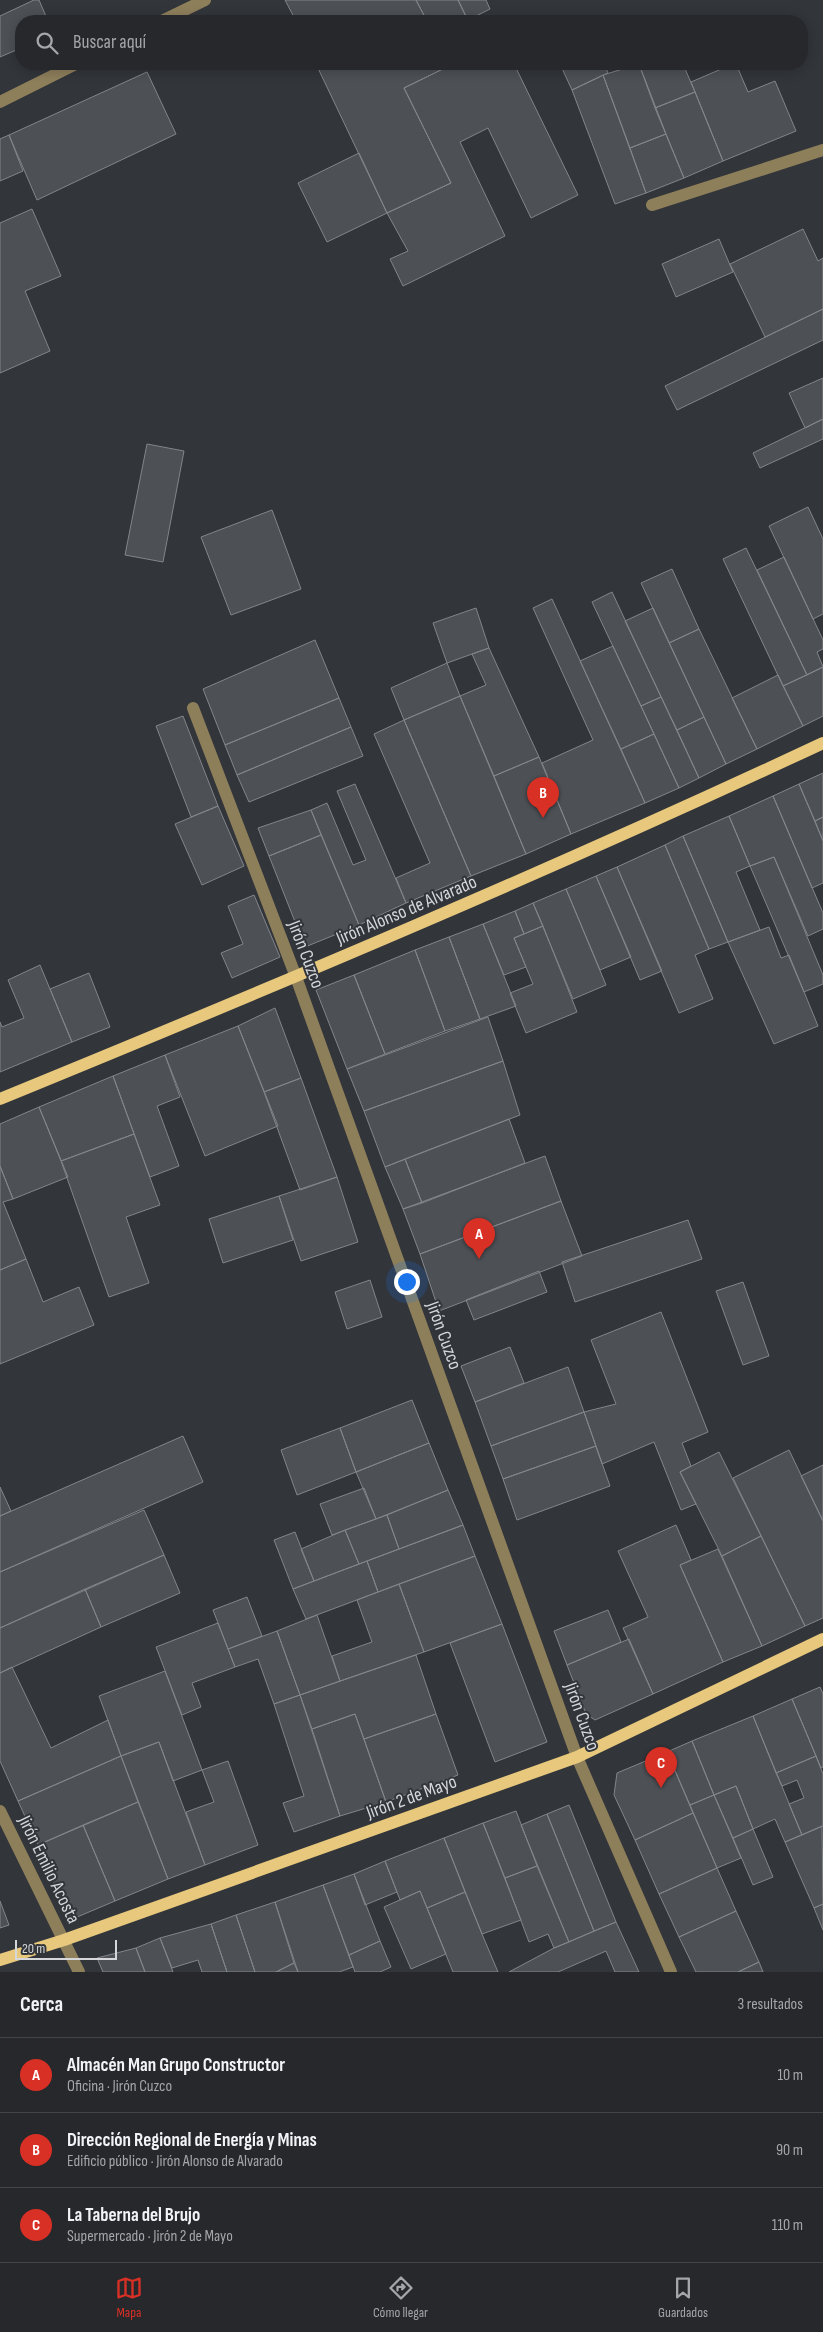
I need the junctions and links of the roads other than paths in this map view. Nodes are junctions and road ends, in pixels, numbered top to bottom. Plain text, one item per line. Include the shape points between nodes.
1 (205, 0) edge
2 (174, 15) edge
3 (64, 70) edge
4 (0, 102) edge
5 (823, 150) edge
6 (652, 205) dead end
7 (193, 708) dead end
8 (823, 743) edge
9 (296, 978) junction
10 (0, 1099) edge
11 (823, 1639) edge
12 (577, 1757) junction
13 (0, 1810) edge
14 (64, 1940) junction
15 (0, 1960) edge
16 (80, 1972) edge
17 (671, 1972) edge

1 - 2 street
3 - 4 street
5 - 6 street
7 - 9 street, Jirón Cuzco
8 - 9 main road, Jirón Alonso de Alvarado
9 - 10 main road, Jirón Alonso de Alvarado
9 - 12 street, Jirón Cuzco
11 - 12 main road, Jirón 2 de Mayo
12 - 14 main road, Jirón 2 de Mayo
12 - 17 street, Jirón Cuzco
13 - 14 street, Jirón Emilio Acosta
14 - 15 main road, Jirón 2 de Mayo
14 - 16 street, Jirón Emilio Acosta

